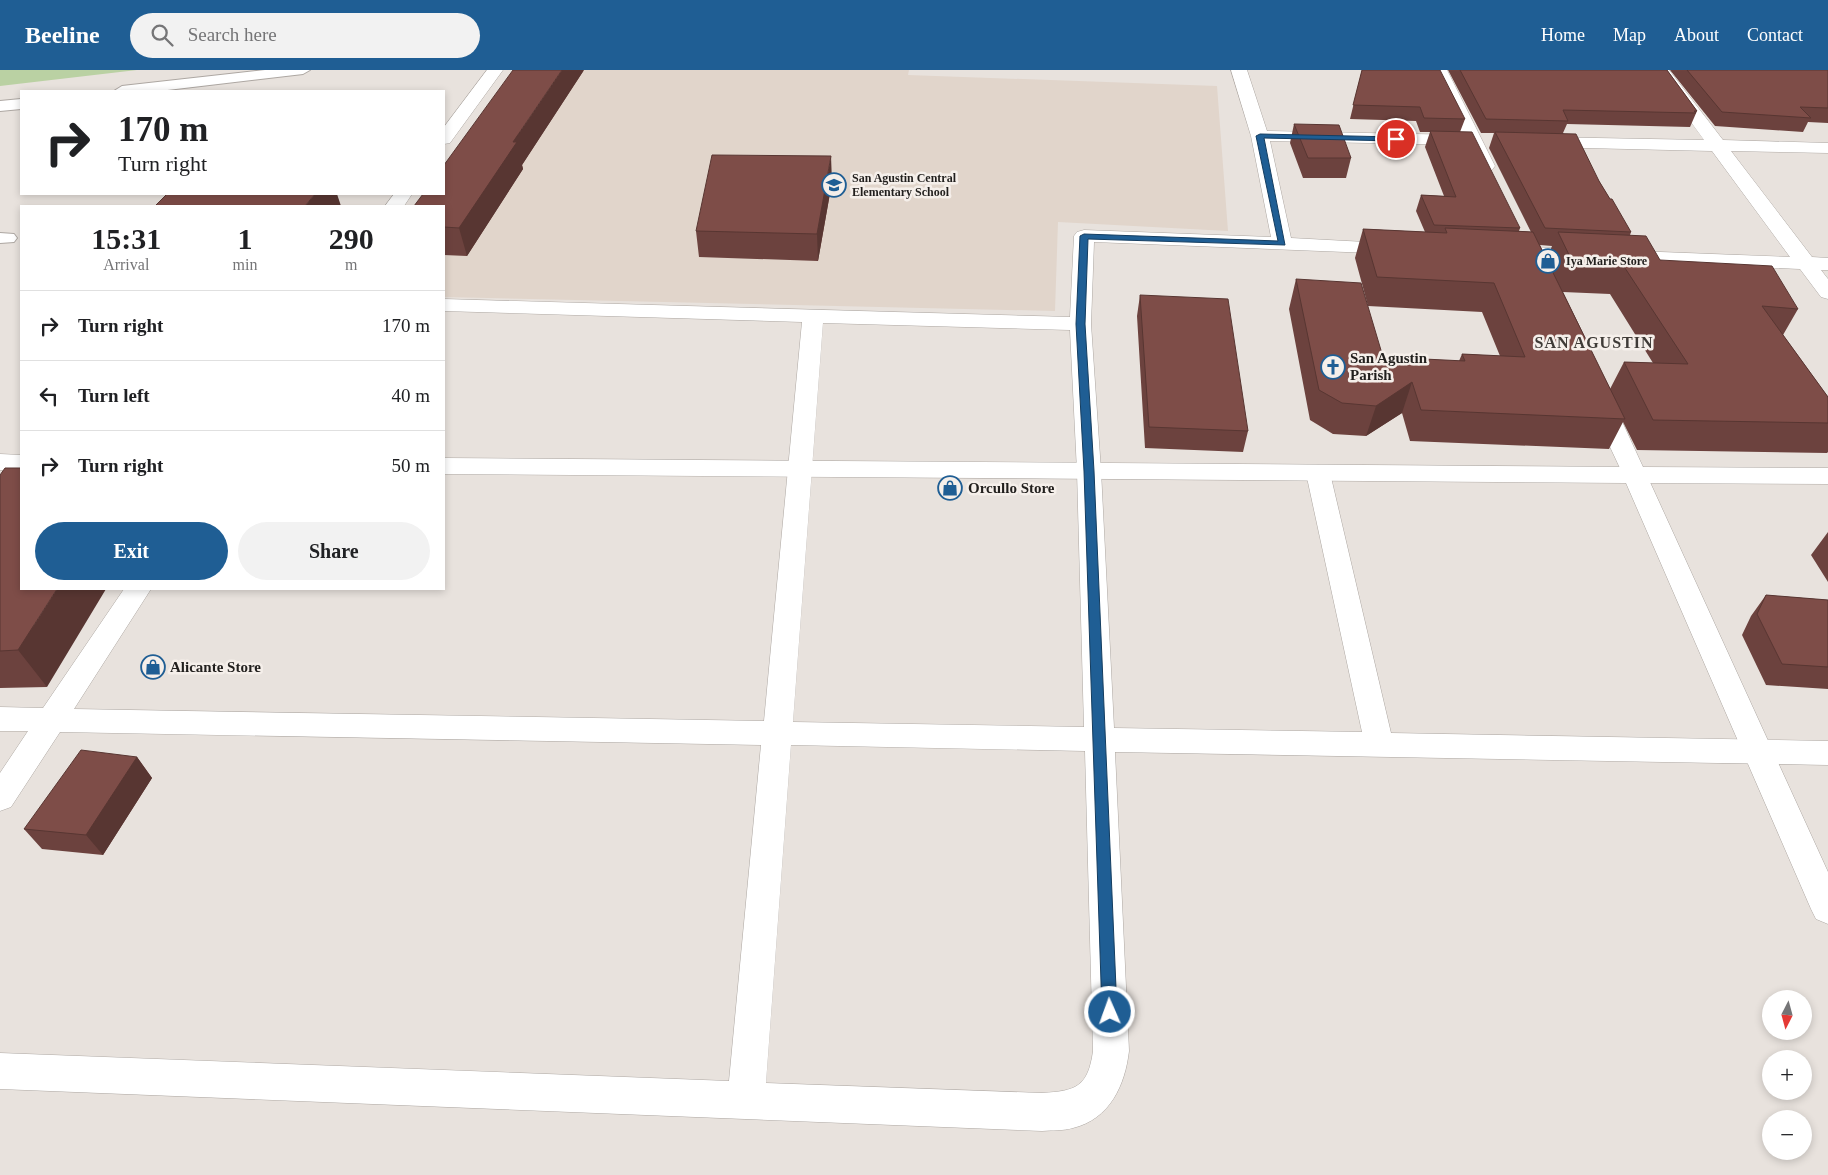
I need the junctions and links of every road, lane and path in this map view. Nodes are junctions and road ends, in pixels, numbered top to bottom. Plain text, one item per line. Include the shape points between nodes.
1 (303, 70) edge
2 (495, 70) edge
3 (1239, 70) edge
4 (1439, 70) edge
5 (1660, 70) edge
6 (131, 90) edge
7 (20, 104) edge
8 (0, 106) edge
9 (1260, 136) junction
10 (445, 138) edge
11 (1483, 141) junction
12 (1522, 142) edge
13 (1718, 146) junction
14 (1828, 148) edge
15 (1495, 184) edge
16 (1282, 243) junction
17 (1411, 248) edge
18 (1490, 251) edge
19 (1804, 263) junction
20 (1828, 264) edge
21 (1828, 293) edge
22 (445, 305) edge
23 (813, 316) junction
24 (1080, 324) junction
25 (1593, 386) edge
26 (0, 462) edge
27 (20, 463) edge
28 (445, 466) edge
29 (800, 469) junction
30 (1089, 471) junction
31 (1318, 473) junction
32 (1635, 475) junction
33 (1828, 476) edge
34 (137, 590) edge
35 (0, 719) edge
36 (52, 720) junction
37 (778, 732) junction
38 (1099, 738) junction
39 (1379, 744) junction
40 (1757, 752) junction
41 (1828, 753) edge
42 (0, 798) edge
43 (1828, 909) edge
44 (0, 1071) edge
45 (746, 1100) junction

1 - 6 lane
2 - 10 street
3 - 9 street
4 - 11 street
5 - 13 street
7 - 8 lane
9 - 11 street
9 - 16 street
11 - 15 street
12 - 13 street
13 - 14 street
13 - 19 street
16 - 17 street
16 - 24 street via 1084,236
18 - 19 street
19 - 20 street
19 - 21 street
22 - 23 street
23 - 24 street
23 - 29 street
24 - 30 street
25 - 32 street
26 - 27 street
28 - 29 street
29 - 30 street
29 - 37 street
30 - 31 street
30 - 38 street
31 - 32 street
31 - 39 street
32 - 33 street
32 - 40 street
34 - 36 street
35 - 36 street
36 - 37 street
36 - 42 street
37 - 38 street
37 - 45 street
38 - 39 street
38 - 45 street via 1111,1051 1108,1074 1095,1095 1074,1110 1042,1112
39 - 40 street
40 - 41 street
40 - 43 street
44 - 45 street

